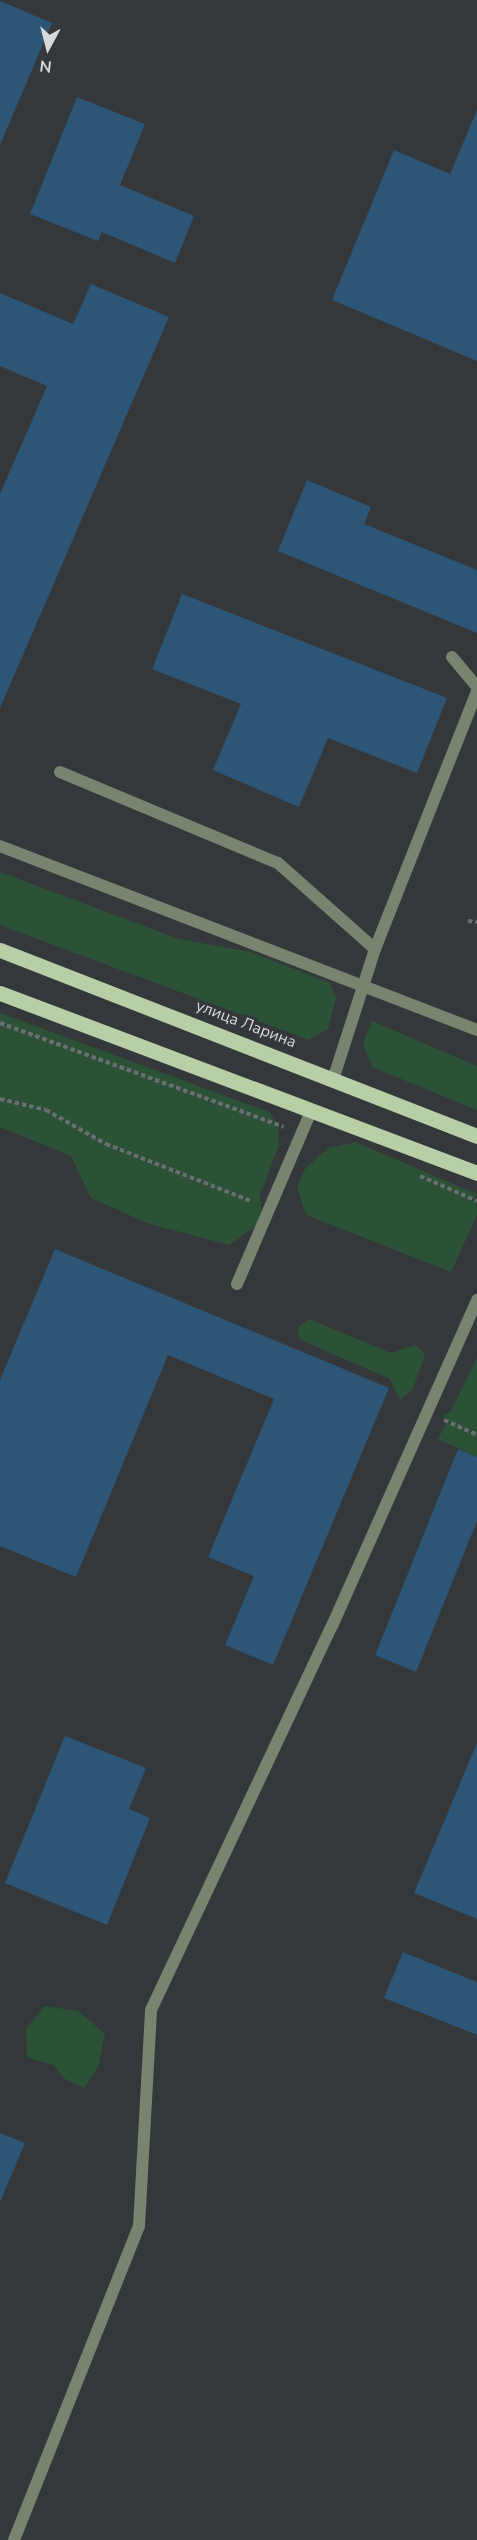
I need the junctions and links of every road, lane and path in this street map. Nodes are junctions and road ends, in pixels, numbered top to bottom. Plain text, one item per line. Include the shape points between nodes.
1 (452, 657) dead end
2 (477, 687) edge
3 (477, 692) edge
4 (60, 772) dead end
5 (0, 846) edge
6 (468, 921) dead end
7 (477, 922) edge
8 (375, 949) junction
9 (0, 950) edge
10 (365, 985) junction
11 (0, 993) edge
12 (0, 1023) edge
13 (477, 1030) edge
14 (334, 1077) junction
15 (0, 1099) edge
16 (311, 1110) junction
17 (303, 1130) junction
18 (477, 1136) edge
19 (412, 1173) dead end
20 (477, 1173) edge
21 (477, 1201) edge
22 (270, 1208) junction
23 (237, 1284) dead end
24 (477, 1300) edge
25 (427, 1413) junction
26 (477, 1434) edge
27 (14, 2540) edge

1 - 2 lane
3 - 8 lane
4 - 8 lane via 278,863
5 - 10 lane
6 - 7 path
8 - 10 lane
9 - 14 main road, улица Ларина
10 - 13 lane
10 - 14 lane
11 - 16 main road
12 - 17 path via 278,1126
14 - 18 main road, улица Ларина
15 - 22 path via 46,1110 106,1144
16 - 17 lane
16 - 20 main road
17 - 22 lane
19 - 21 path
22 - 23 lane
24 - 25 lane
25 - 26 path
25 - 27 lane via 332,1626 151,2010 139,2226

